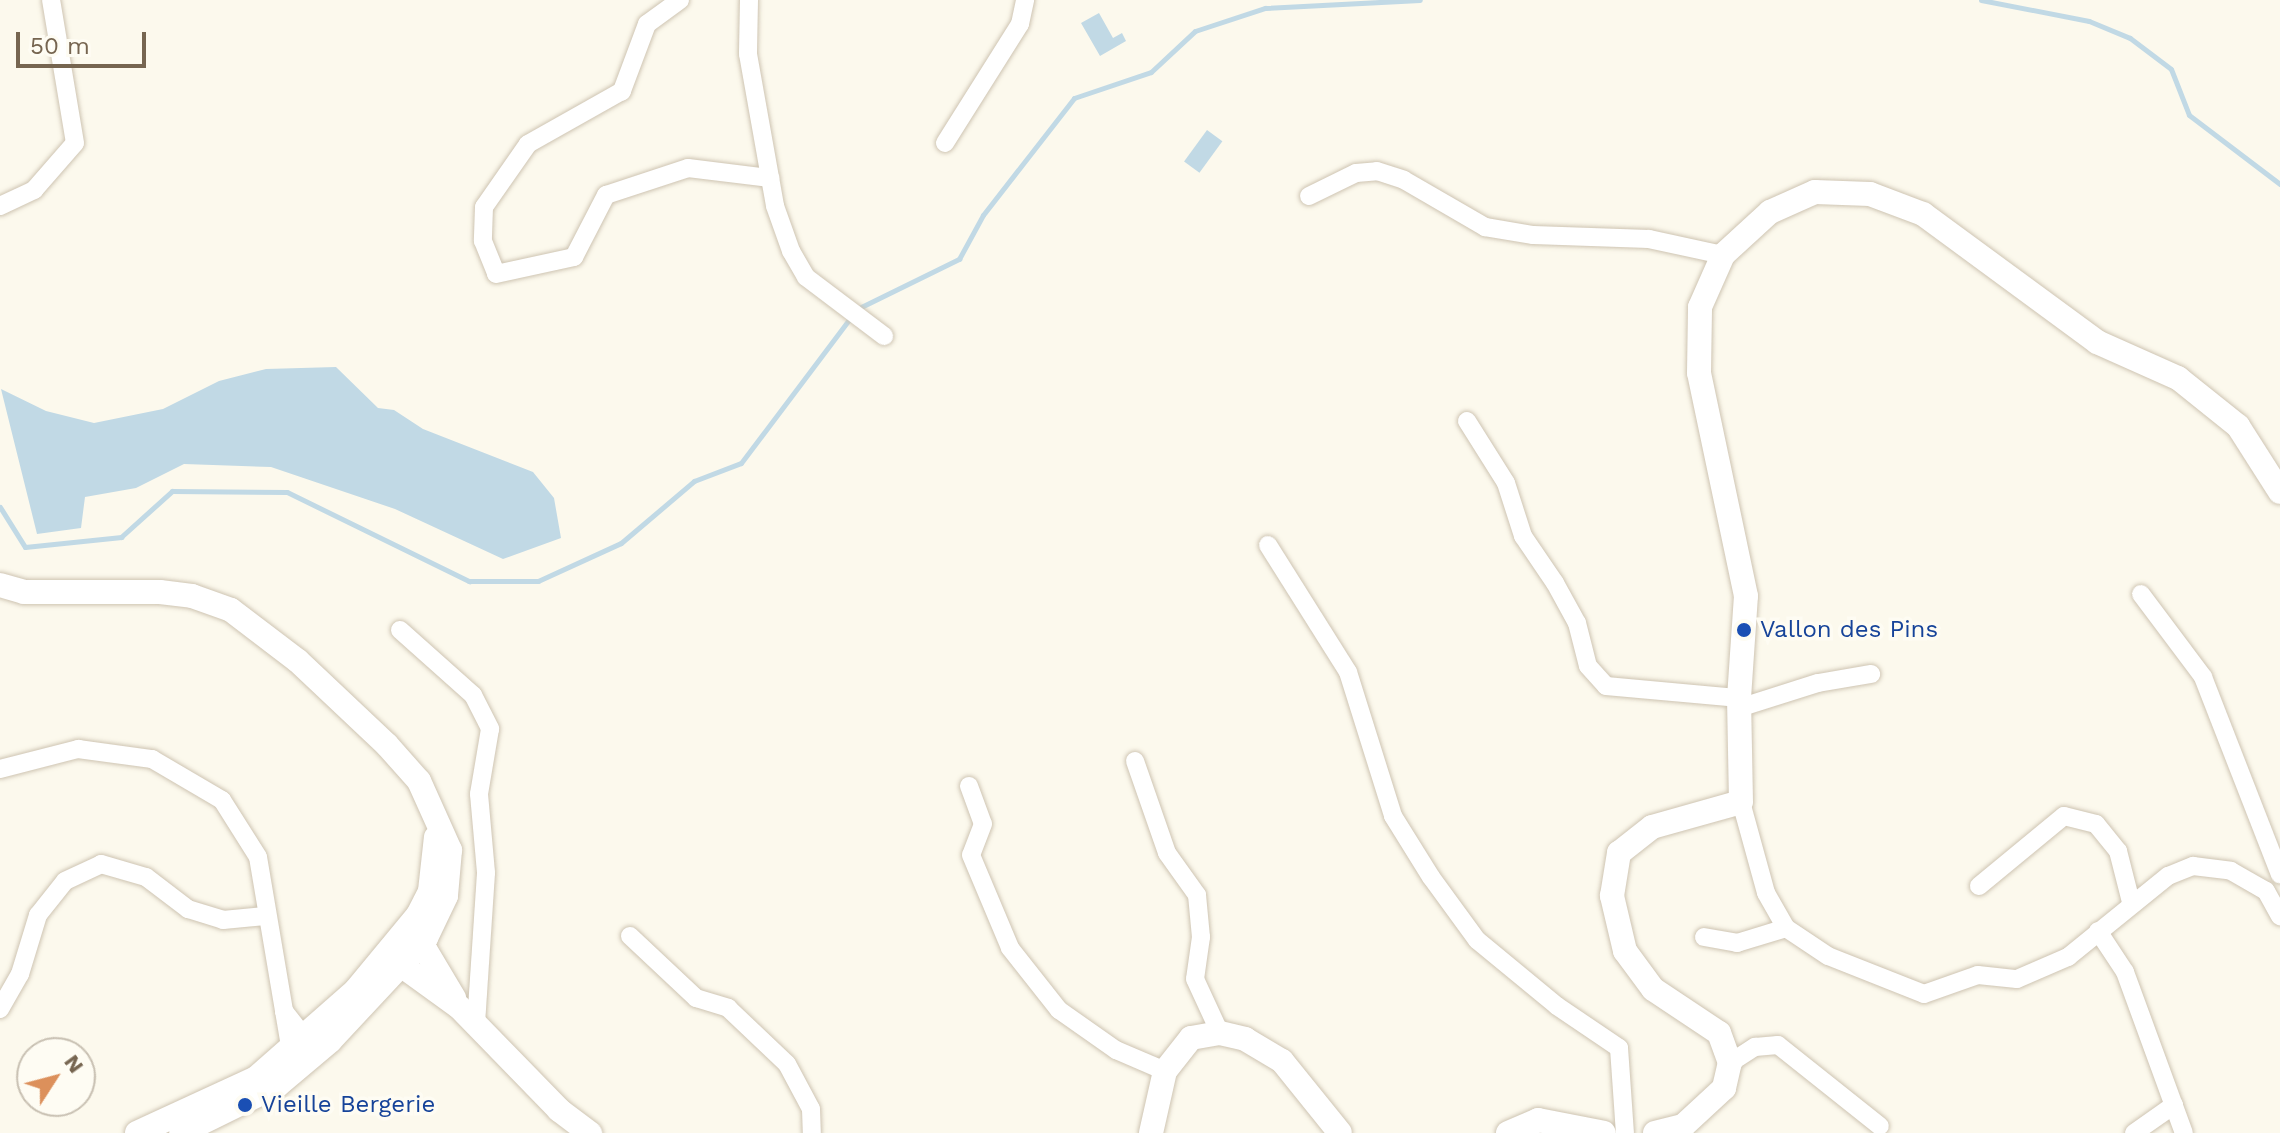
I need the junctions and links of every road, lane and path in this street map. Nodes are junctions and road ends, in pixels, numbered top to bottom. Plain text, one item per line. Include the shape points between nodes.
1 (51, 0) edge
2 (680, 0) edge
3 (749, 0) edge
4 (1025, 0) edge
5 (945, 143) dead end
6 (770, 178) junction
7 (1309, 196) dead end
8 (0, 206) edge
9 (1723, 255) junction
10 (884, 336) dead end
11 (1467, 421) dead end
12 (2280, 492) edge
13 (1268, 545) dead end
14 (0, 585) edge
15 (2141, 594) dead end
16 (400, 630) dead end
17 (1871, 674) dead end
18 (1739, 703) junction
19 (1135, 761) dead end
20 (0, 769) edge
21 (969, 786) dead end
22 (1741, 802) junction
23 (2280, 875) edge
24 (1979, 886) dead end
25 (2131, 902) junction
26 (265, 916) junction
27 (2280, 916) edge
28 (1786, 928) junction
29 (2098, 931) junction
30 (630, 936) dead end
31 (1704, 937) dead end
32 (403, 950) junction
33 (0, 1009) edge
34 (468, 1016) junction
35 (1220, 1033) junction
36 (305, 1048) junction
37 (1730, 1063) junction
38 (1165, 1071) junction
39 (2174, 1105) junction
40 (1880, 1126) dead end
41 (137, 1133) edge
42 (181, 1133) edge
43 (590, 1133) edge
44 (812, 1133) edge
45 (1151, 1133) edge
46 (1340, 1133) edge
47 (1508, 1133) edge
48 (1604, 1133) edge
49 (1625, 1133) edge
50 (1655, 1133) edge
51 (2134, 1133) edge
52 (2184, 1133) edge

1 - 8 street via 75,143 34,190
2 - 6 street via 647,24 622,91 528,144 484,207 483,241 496,274 574,257 606,195 688,168
3 - 6 street via 748,54
4 - 5 street via 1020,24
6 - 10 street via 791,251 806,277
7 - 9 street via 1356,173 1377,171 1404,180 1485,227 1533,235 1649,239
9 - 12 street via 1770,212 1815,192 1870,194 1923,214 2097,342 2178,378 2238,426
9 - 18 street via 1700,307 1699,373 1746,596
11 - 18 street via 1506,483 1523,536 1577,623 1588,666 1606,686
13 - 49 street via 1348,672 1393,816 1431,877 1477,940 1557,1006 1619,1048
14 - 32 street via 24,592 192,596 231,610 298,661 387,745 419,781 437,814 430,891
15 - 23 street via 2203,677
16 - 34 street via 473,695 490,729 479,794 486,873
17 - 18 street
18 - 22 street
19 - 35 street via 1167,853 1197,895 1201,937 1195,979
20 - 26 street via 78,749 152,759 222,800 258,857
21 - 38 street via 983,824 971,855 1010,948 1059,1010 1116,1050
22 - 28 street via 1766,893
22 - 37 street via 1652,827 1619,853 1612,896 1625,951 1653,989 1719,1033
24 - 25 street via 2064,816 2096,824 2118,851
25 - 27 street via 2193,866 2231,871 2266,891
25 - 29 street
26 - 33 street via 223,920 199,913 146,877 101,864 65,881 38,915 20,974
26 - 36 street via 284,1011
28 - 29 street via 1828,956 1924,994 1978,975 2017,979 2068,957
28 - 31 street via 1737,943
29 - 39 street via 2125,972
30 - 44 street via 696,998 728,1008 787,1064 811,1109
32 - 34 street
32 - 36 street
34 - 43 street via 559,1110
35 - 38 street via 1191,1038
35 - 46 street via 1245,1039 1282,1061
36 - 41 street via 239,1088
36 - 42 street via 257,1098
37 - 40 street via 1755,1047 1778,1045
37 - 50 street via 1724,1088 1683,1126
38 - 45 street
39 - 51 street
39 - 52 street
47 - 48 street via 1538,1120

